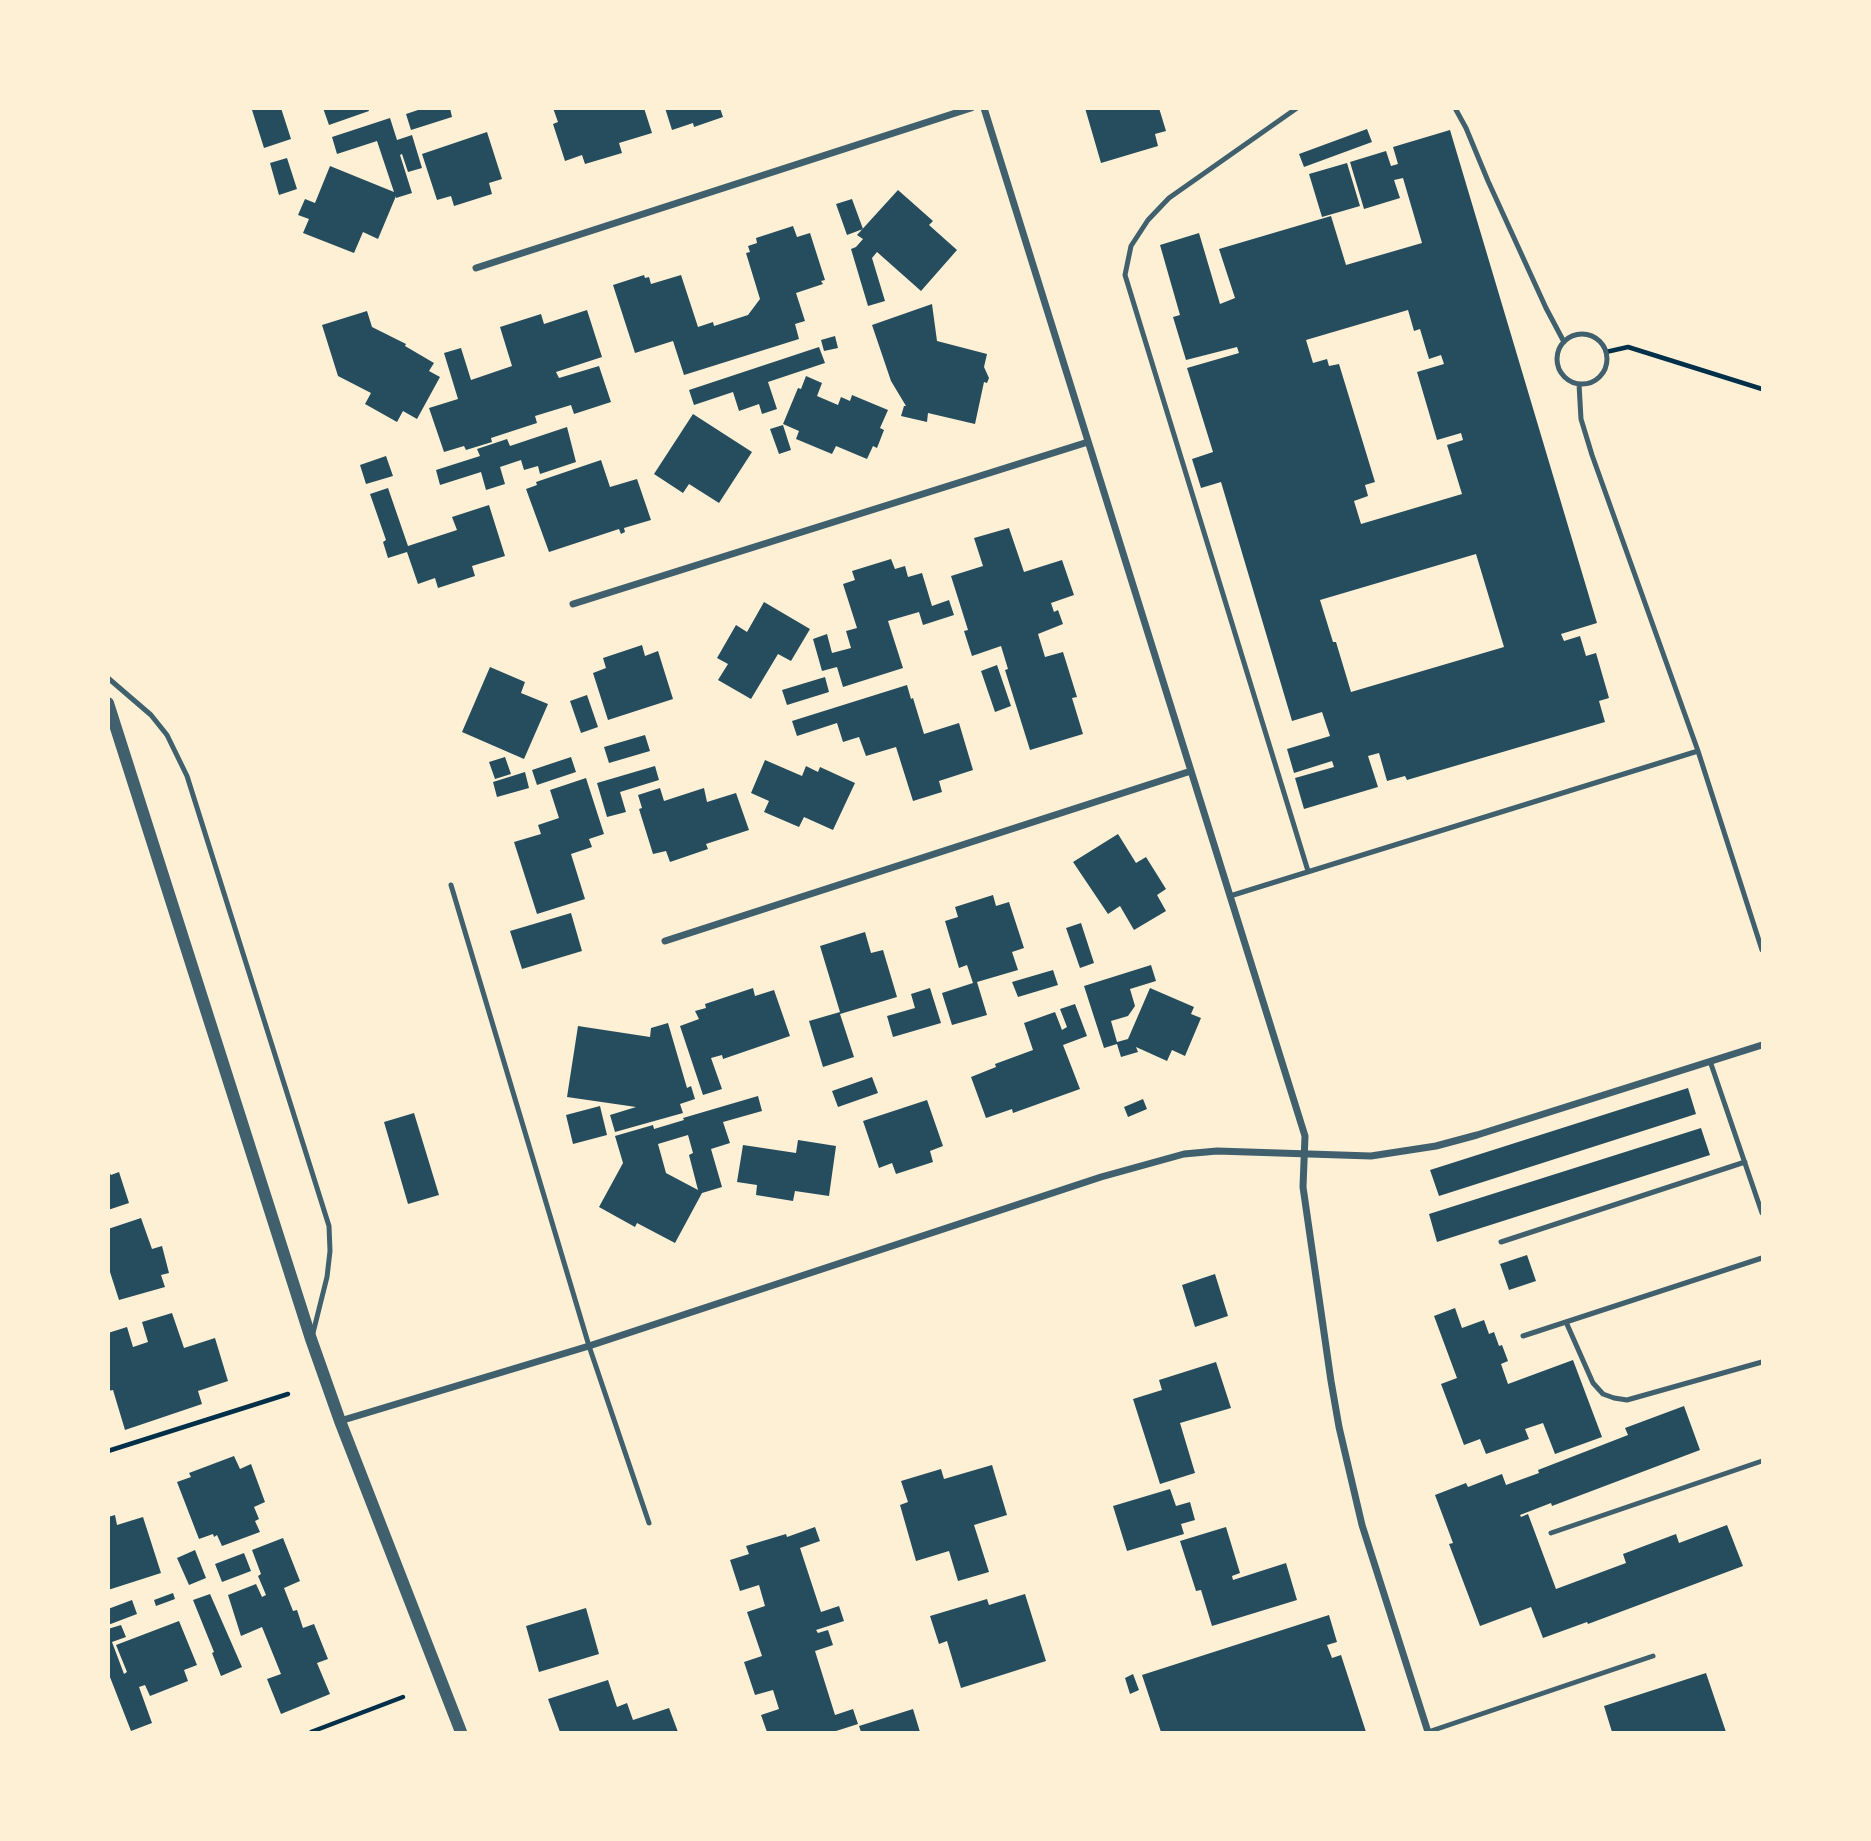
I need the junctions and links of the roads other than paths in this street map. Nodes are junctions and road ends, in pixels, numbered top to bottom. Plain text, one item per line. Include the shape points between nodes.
1 (971, 108) edge
2 (984, 108) edge
3 (1297, 108) edge
4 (1455, 108) edge
5 (476, 268) dead end
6 (1564, 342) junction
7 (1579, 384) junction
8 (1088, 442) junction
9 (573, 604) dead end
10 (108, 678) edge
11 (108, 703) edge
12 (1698, 751) junction
13 (1191, 771) junction
14 (1308, 871) junction
15 (451, 885) dead end
16 (1230, 896) junction
17 (665, 942) dead end
18 (1762, 950) edge
19 (1762, 1045) edge
20 (1710, 1061) junction
21 (1304, 1154) junction
22 (1745, 1162) junction
23 (1762, 1213) edge
24 (1501, 1242) dead end
25 (1762, 1258) edge
26 (1566, 1322) junction
27 (1523, 1336) dead end
28 (311, 1339) junction
29 (589, 1346) junction
30 (1762, 1362) edge
31 (340, 1421) junction
32 (1762, 1461) edge
33 (649, 1523) dead end
34 (1551, 1533) dead end
35 (1653, 1656) dead end
36 (461, 1732) edge
37 (1428, 1732) edge

1 - 5 street
2 - 8 street
3 - 14 lane via 1169,198 1131,246 1125,275
4 - 6 lane
6 - 7 lane via 1557,362 1561,373
6 - 7 lane via 1583,334 1601,343 1606,352 1607,362 1598,379
7 - 12 lane via 1581,419 1592,455
8 - 9 street
8 - 13 street
10 - 28 lane via 151,715 187,776 325,1212 330,1251
11 - 28 street
12 - 14 lane
12 - 18 lane
13 - 16 street
13 - 17 street
14 - 16 lane
15 - 29 lane
16 - 21 street via 1306,1136
19 - 20 street
20 - 21 street via 1436,1146 1371,1156
20 - 22 lane
21 - 29 street via 1184,1154 1101,1177
21 - 37 street via 1303,1187 1349,1474
22 - 23 lane
22 - 24 lane
25 - 26 lane
26 - 27 lane
26 - 30 lane via 1593,1383 1614,1398 1627,1400
28 - 31 street
29 - 31 street
29 - 33 lane
31 - 36 street
32 - 34 lane
35 - 37 lane

